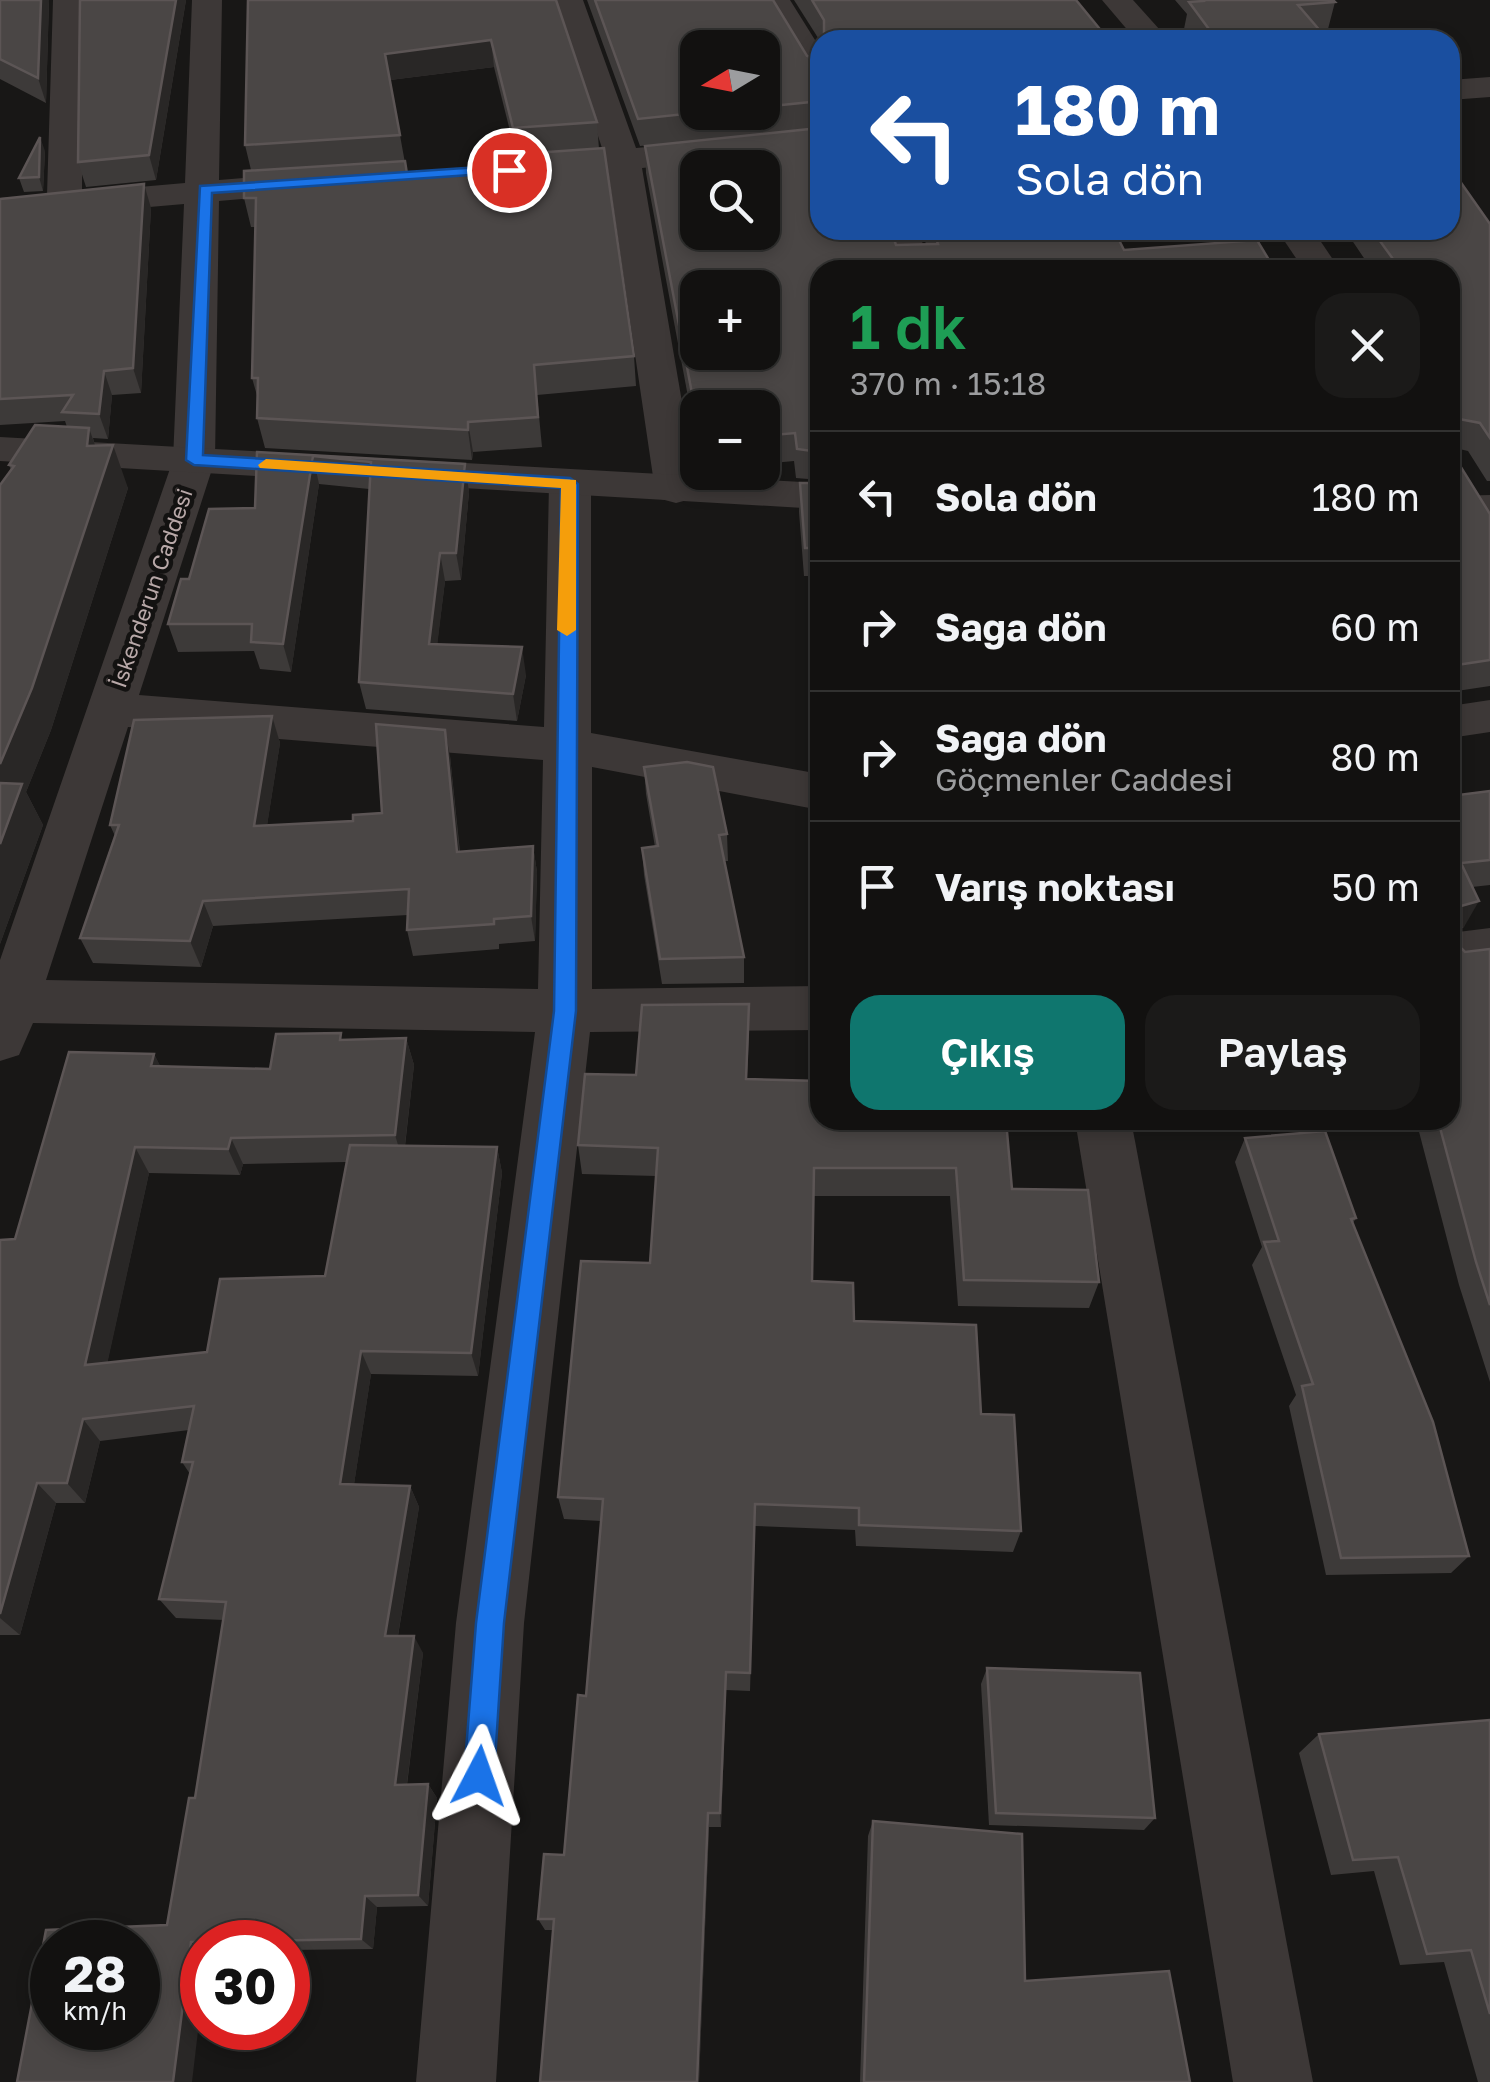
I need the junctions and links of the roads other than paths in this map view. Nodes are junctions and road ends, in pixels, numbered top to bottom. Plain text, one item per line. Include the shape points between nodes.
1 (68, 0) edge
2 (207, 0) edge
3 (568, 0) edge
4 (774, 0) edge
5 (1117, 0) edge
6 (1144, 30) edge
7 (810, 58) edge
8 (1490, 87) edge
9 (1460, 89) edge
10 (810, 143) edge
11 (624, 162) junction
12 (504, 170) edge
13 (364, 179) edge
14 (205, 189) junction
15 (64, 204) junction
16 (0, 209) edge
17 (0, 449) edge
18 (194, 460) junction
19 (1460, 480) edge
20 (570, 484) junction
21 (676, 490) junction
22 (810, 496) edge
23 (1478, 512) edge
24 (110, 709) junction
25 (1490, 716) edge
26 (1460, 720) edge
27 (564, 745) junction
28 (810, 790) edge
29 (1490, 949) edge
30 (1460, 953) edge
31 (810, 1008) edge
32 (565, 1011) junction
33 (5, 1014) edge
34 (1105, 1130) edge
35 (456, 2082) edge
36 (1273, 2082) edge

1 - 15 street
2 - 14 street, İskenderun Caddesi
3 - 11 street
4 - 7 street
5 - 6 street
8 - 9 street
10 - 11 street
11 - 12 street
11 - 21 street
13 - 14 street
14 - 15 street
14 - 18 street, İskenderun Caddesi
15 - 16 street
17 - 18 street
18 - 20 street
18 - 24 street, İskenderun Caddesi
19 - 23 street
20 - 21 street
20 - 27 street
21 - 22 street
24 - 27 street
24 - 33 street, İskenderun Caddesi
25 - 26 street
27 - 28 street
27 - 32 street
29 - 30 street
31 - 32 street
32 - 33 street
32 - 35 street via 490,1623
34 - 36 street

